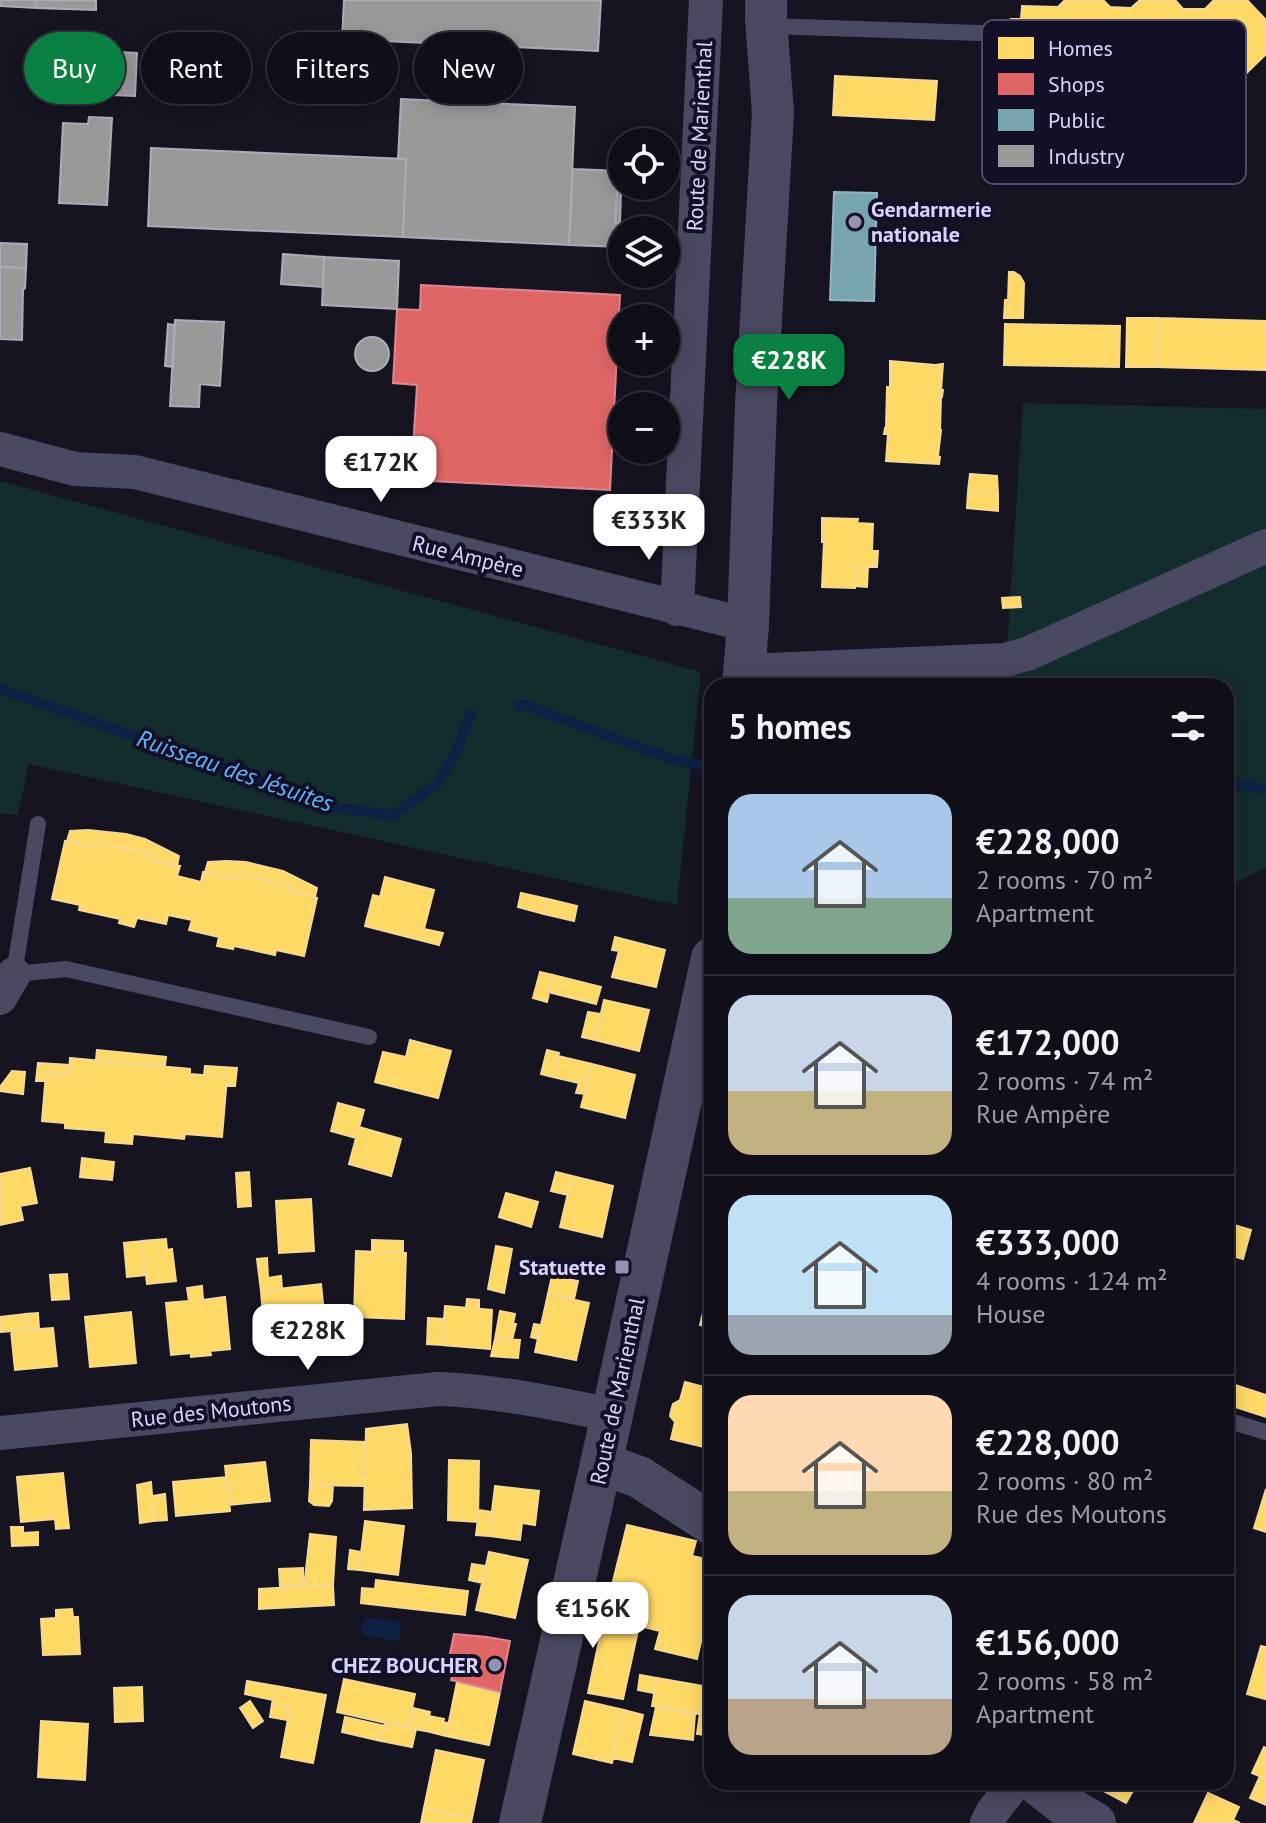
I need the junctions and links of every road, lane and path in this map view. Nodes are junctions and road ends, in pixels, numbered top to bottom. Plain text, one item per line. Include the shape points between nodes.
1 (706, 0) edge
2 (780, 13) edge
3 (982, 31) edge
4 (0, 449) edge
5 (1266, 546) edge
6 (677, 609) junction
7 (748, 625) junction
8 (744, 678) edge
9 (758, 678) edge
10 (38, 824) dead end
11 (7, 986) edge
12 (704, 995) edge
13 (369, 1037) dead end
14 (612, 1415) junction
15 (1234, 1422) edge
16 (1266, 1432) edge
17 (0, 1433) edge
18 (601, 1463) junction
19 (704, 1519) edge
20 (1010, 1790) edge
21 (1045, 1790) edge
22 (520, 1823) edge
23 (987, 1823) edge
24 (1095, 1823) edge

1 - 6 street, Route de Marienthal
2 - 3 lane
2 - 7 street
4 - 6 street, Rue Ampère via 75,469 135,472
5 - 9 street via 1005,660
6 - 7 street, Rue Ampère
7 - 8 street
10 - 11 lane
11 - 13 lane via 66,969
12 - 14 street, Route de Marienthal
14 - 17 street, Rue des Moutons via 510,1394 438,1389
14 - 18 street, Route de Marienthal
15 - 16 lane
18 - 19 street via 639,1477
18 - 22 street, Route de Marienthal
20 - 23 street
21 - 24 street

